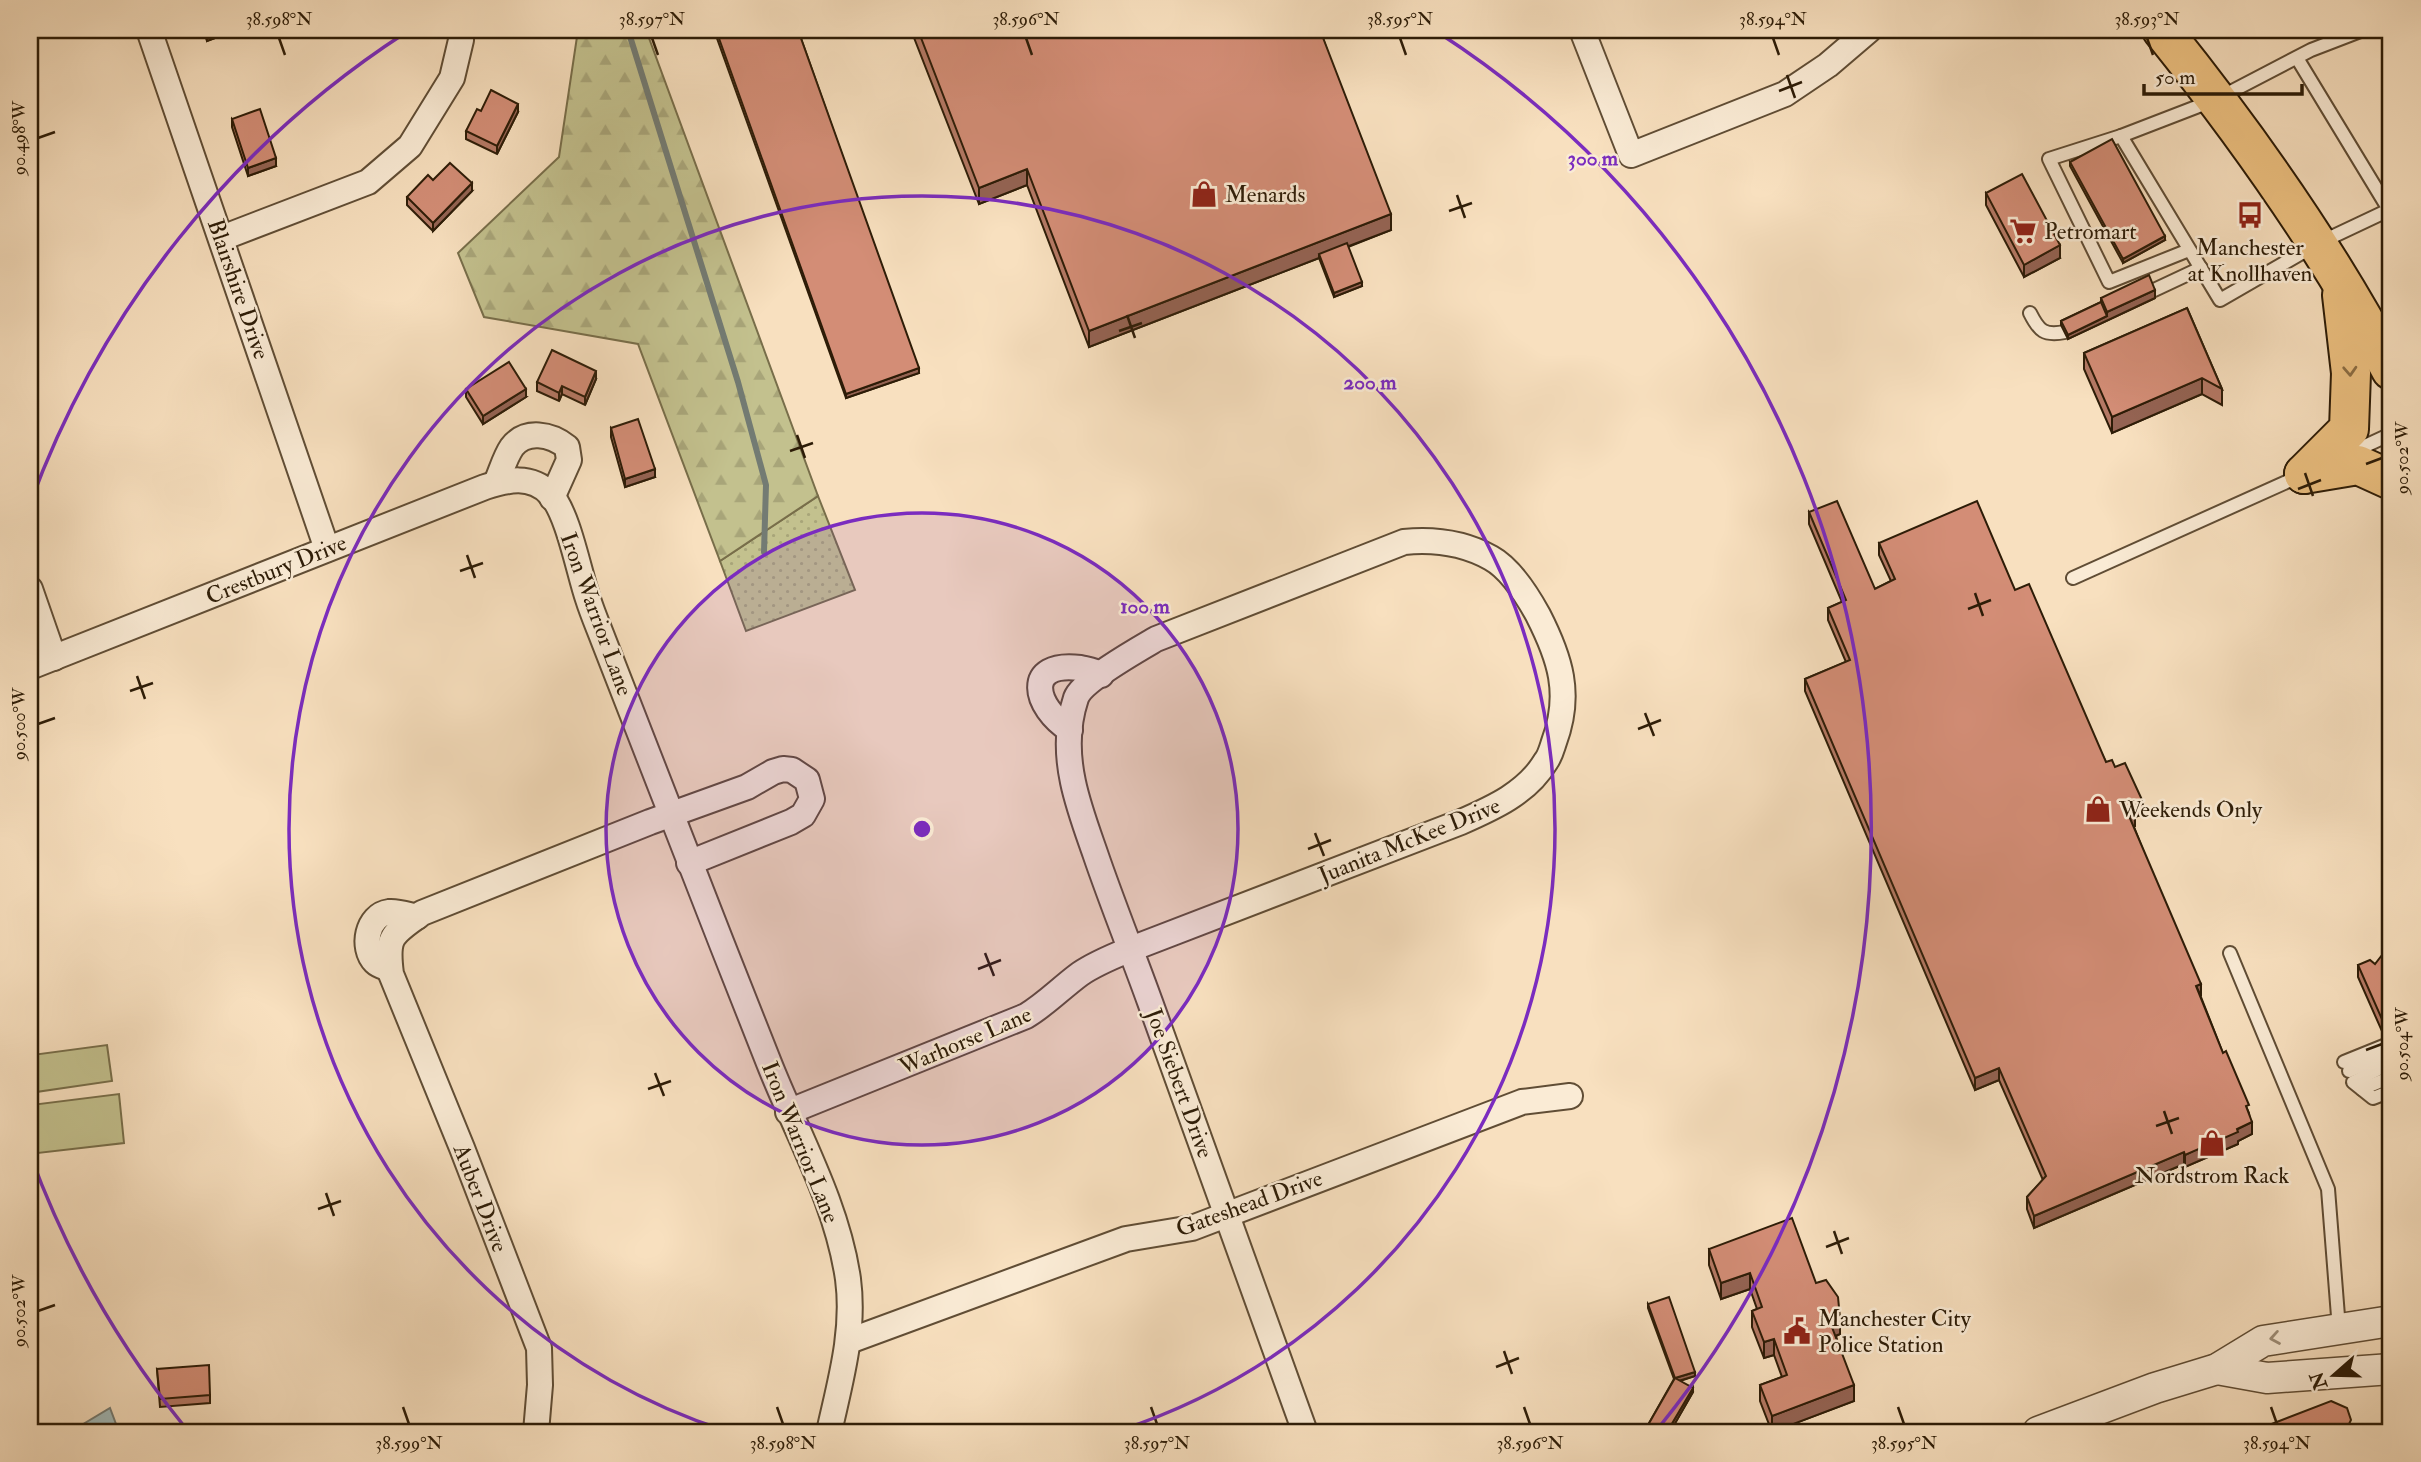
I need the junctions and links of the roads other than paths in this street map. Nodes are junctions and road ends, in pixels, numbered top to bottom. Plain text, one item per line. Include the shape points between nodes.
1 (149, 30) edge
2 (460, 30) edge
3 (1582, 30) edge
4 (1869, 30) edge
5 (2161, 30) edge
6 (2363, 30) edge
7 (2297, 58) junction
8 (2217, 99) junction
9 (2121, 136) junction
10 (2391, 211) edge
11 (222, 238) junction
12 (2319, 243) junction
13 (2189, 250) junction
14 (2201, 268) junction
15 (2340, 279) junction
16 (2152, 291) edge
17 (2030, 313) dead end
18 (2065, 332) edge
19 (2391, 370) edge
20 (2391, 434) edge
21 (2304, 474) junction
22 (2391, 480) edge
23 (496, 483) junction
24 (551, 496) junction
25 (327, 549) junction
26 (2073, 578) dead end
27 (30, 589) edge
28 (54, 658) junction
29 (30, 667) edge
30 (1101, 675) junction
31 (1077, 695) joint
32 (1070, 730) junction
33 (671, 815) junction
34 (689, 863) junction
35 (1131, 949) junction
36 (2230, 953) dead end
37 (2391, 1043) edge
38 (2391, 1053) edge
39 (2391, 1063) edge
40 (2352, 1076) junction
41 (2391, 1077) edge
42 (2391, 1091) edge
43 (1570, 1096) dead end
44 (789, 1112) junction
45 (1227, 1213) junction
46 (2391, 1321) edge
47 (2339, 1329) junction
48 (849, 1340) junction
49 (2391, 1369) edge
50 (2217, 1370) junction
51 (536, 1432) edge
52 (829, 1432) edge
53 (1305, 1432) edge
54 (2038, 1432) edge

1 - 11 street, Blairshire Drive
2 - 11 street via 452,78 410,146 368,183
3 - 4 street via 1631,155 1786,94
5 - 8 main road
6 - 7 lane
7 - 8 lane
7 - 10 lane
8 - 9 lane
8 - 12 main road
9 - 13 lane
9 - 13 lane via 2049,159 2109,282
10 - 12 lane
11 - 25 street, Blairshire Drive
12 - 14 lane via 2220,300
12 - 15 main road
13 - 14 lane
14 - 16 lane
15 - 19 main road
15 -> 21 main road via 2351,373 2349,429
17 - 18 lane via 2043,331 2051,335
20 - 21 lane
21 - 22 main road via 2358,465
21 - 26 lane
23 - 24 street, Crestbury Drive via 525,481
23 - 24 street via 520,439 552,437 567,447 569,460
23 - 25 street, Crestbury Drive
24 - 33 street, Iron Warrior Lane via 559,507 588,600
25 - 28 street, Crestbury Drive
27 - 28 street
28 - 29 street, Crestbury Drive
30 - 31 street, Juanita McKee Drive
30 - 32 street via 1067,666 1053,669 1042,679 1044,706 1054,720
30 - 35 street, Juanita McKee Drive via 1156,639 1404,542 1429,539 1493,558 1525,590 1559,661 1563,688 1561,723 1547,761 1527,786 1501,804
31 - 32 street, Joe Siebert Drive
32 - 35 street, Joe Siebert Drive via 1073,783
33 - 34 street, Iron Warrior Lane
33 - 34 street via 783,769 807,780 812,799 803,815
33 - 51 street, Auber Drive via 417,917 394,934 388,947 390,969 539,1348
34 - 44 street, Iron Warrior Lane
35 - 44 street, Warhorse Lane via 1098,963 1017,1020
35 - 45 street, Joe Siebert Drive
36 - 47 lane via 2328,1189
37 - 40 lane
38 - 40 lane
39 - 40 lane
40 - 41 lane
40 - 42 lane via 2373,1098
43 - 45 street, Gateshead Drive via 1522,1102
44 - 48 street, Iron Warrior Lane via 834,1216 848,1280
45 - 48 street, Gateshead Drive via 1192,1228 1126,1239
45 - 53 street, Joe Siebert Drive
46 - 47 street
47 -> 50 street via 2263,1341
48 - 52 street, Iron Warrior Lane
49 - 50 street via 2267,1378
50 - 54 street

